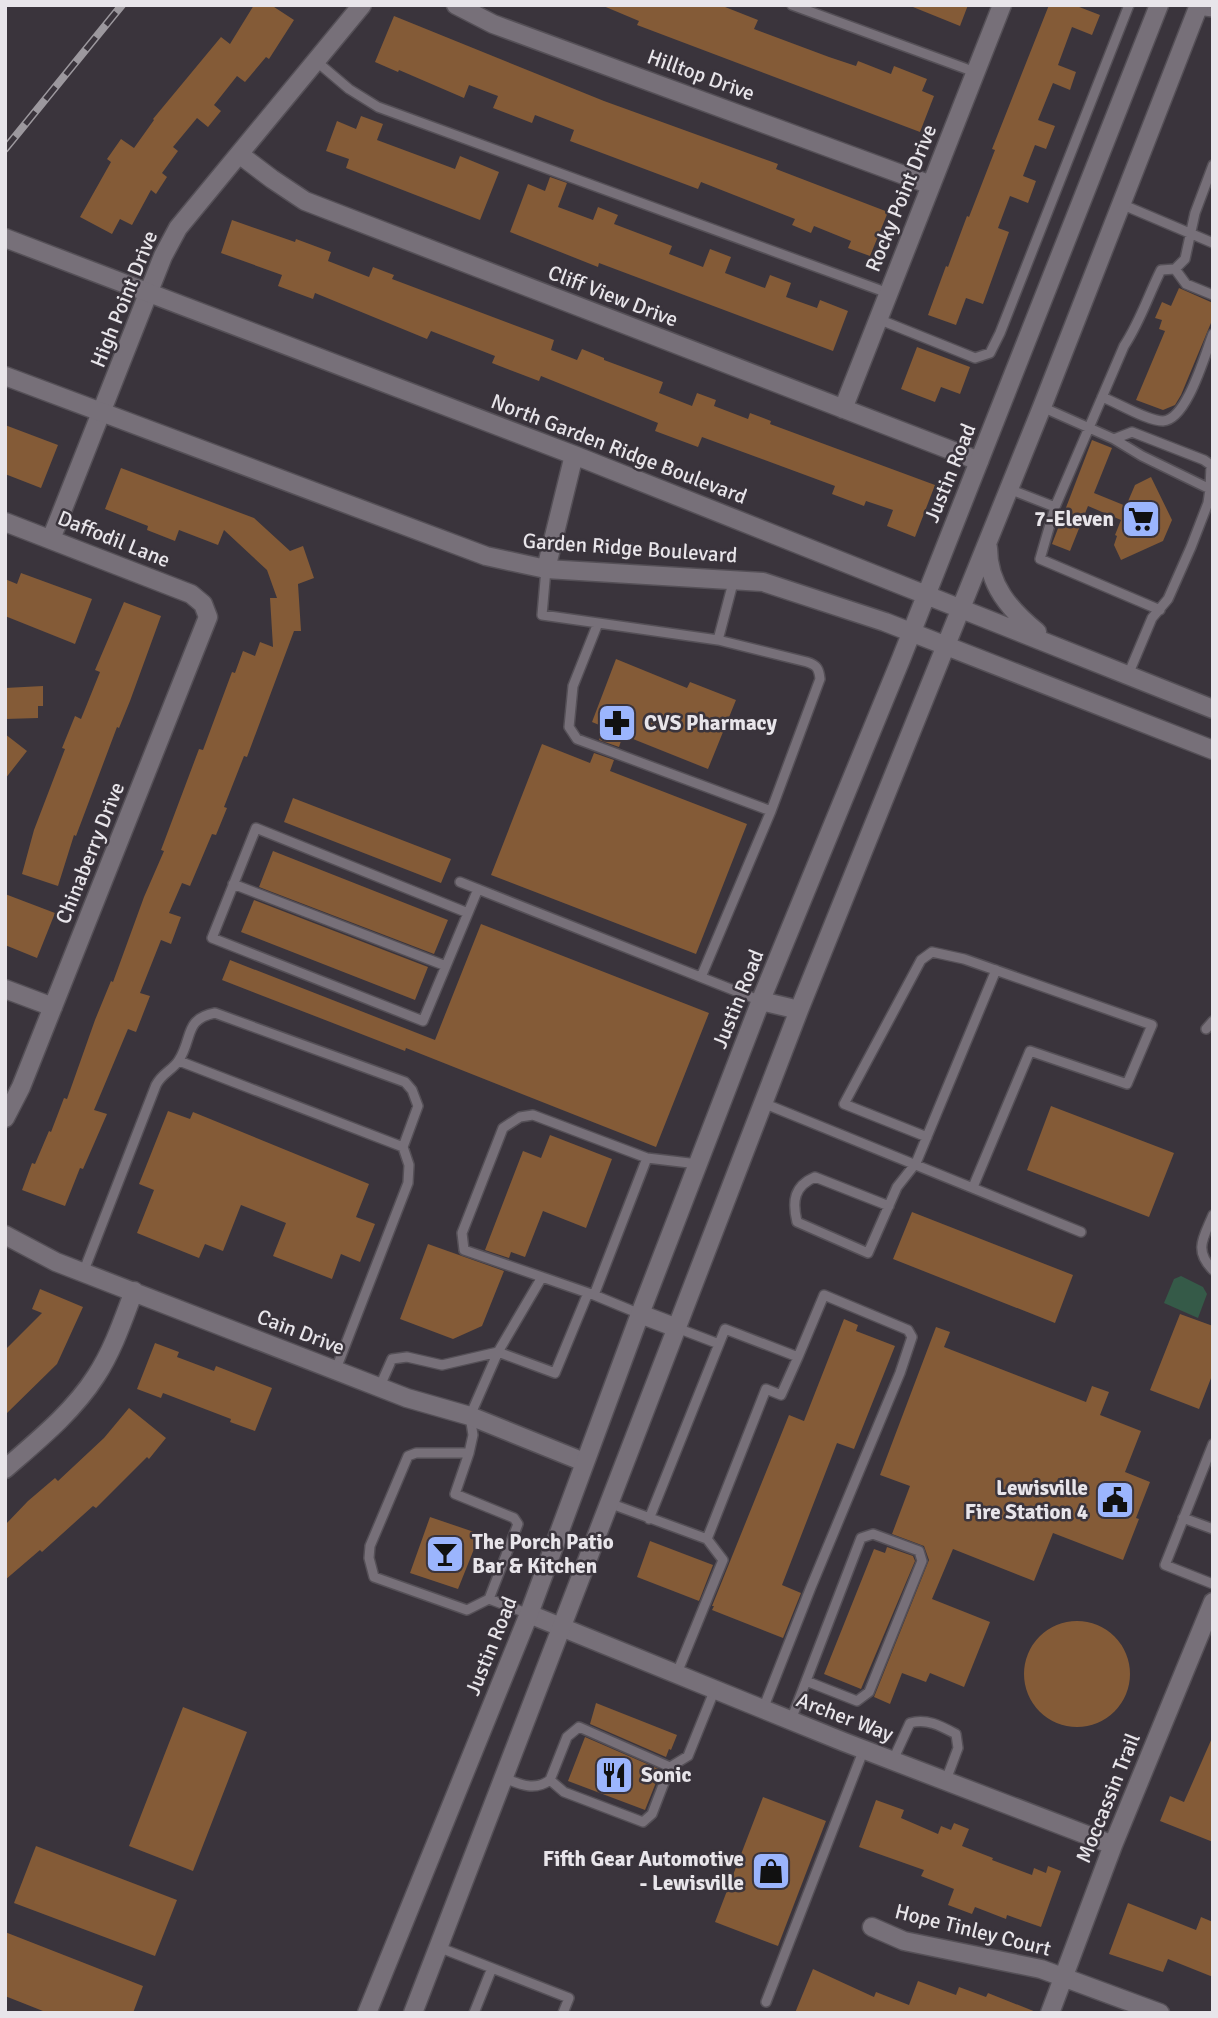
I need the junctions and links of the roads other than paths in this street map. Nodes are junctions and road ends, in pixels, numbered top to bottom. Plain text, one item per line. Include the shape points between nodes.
1 (362, 5) edge
2 (456, 5) edge
3 (792, 5) edge
4 (1002, 5) edge
5 (1129, 5) edge
6 (1159, 5) edge
7 (1199, 8) edge
8 (316, 61) junction
9 (975, 72) junction
10 (239, 154) junction
11 (1213, 165) edge
12 (931, 184) junction
13 (1121, 204) junction
14 (1189, 234) junction
15 (5, 237) edge
16 (1213, 243) edge
17 (1175, 269) junction
18 (150, 293) junction
19 (888, 293) junction
20 (1213, 295) edge
21 (878, 319) junction
22 (1213, 334) edge
23 (5, 376) edge
24 (1102, 397) junction
25 (1042, 407) junction
26 (844, 409) junction
27 (103, 411) junction
28 (1089, 428) junction
29 (1114, 439) junction
30 (574, 455) junction
31 (979, 461) junction
32 (1009, 489) junction
33 (1210, 489) junction
34 (1055, 507) junction
35 (5, 522) edge
36 (51, 539) junction
37 (988, 543) junction
38 (547, 569) junction
39 (734, 579) junction
40 (925, 594) junction
41 (203, 604) joint
42 (962, 608) junction
43 (1160, 610) junction
44 (598, 623) junction
45 (911, 632) junction
46 (718, 640) junction
47 (947, 647) junction
48 (1060, 648) junction
49 (1128, 675) junction
50 (1213, 709) edge
51 (1213, 750) edge
52 (771, 811) junction
53 (460, 882) dead end
54 (233, 884) junction
55 (478, 889) junction
56 (468, 913) junction
57 (446, 966) junction
58 (996, 970) junction
59 (701, 978) junction
60 (5, 989) edge
61 (761, 1001) junction
62 (53, 1007) junction
63 (799, 1010) junction
64 (1213, 1021) edge
65 (1206, 1029) dead end
66 (179, 1061) junction
67 (764, 1103) junction
68 (5, 1118) edge
69 (928, 1137) junction
70 (403, 1147) junction
71 (647, 1158) junction
72 (916, 1163) junction
73 (698, 1164) junction
74 (973, 1187) junction
75 (889, 1206) junction
76 (1213, 1215) edge
77 (1081, 1231) dead end
78 (5, 1235) edge
79 (1213, 1270) edge
80 (83, 1273) junction
81 (542, 1277) junction
82 (134, 1292) junction
83 (591, 1294) junction
84 (640, 1314) junction
85 (677, 1328) junction
86 (719, 1343) junction
87 (498, 1352) junction
88 (798, 1357) junction
89 (336, 1369) junction
90 (380, 1386) junction
91 (470, 1416) junction
92 (1213, 1444) edge
93 (469, 1453) junction
94 (584, 1462) junction
95 (5, 1469) edge
96 (609, 1503) junction
97 (1183, 1518) junction
98 (649, 1519) junction
99 (1213, 1529) edge
100 (707, 1539) junction
101 (1213, 1584) edge
102 (489, 1598) junction
103 (1213, 1602) edge
104 (529, 1614) junction
105 (562, 1626) junction
106 (677, 1673) junction
107 (806, 1681) junction
108 (715, 1689) junction
109 (763, 1709) junction
110 (791, 1720) junction
111 (864, 1749) junction
112 (893, 1760) junction
113 (670, 1767) junction
114 (504, 1778) junction
115 (551, 1780) junction
116 (946, 1780) junction
117 (1113, 1845) junction
118 (872, 1927) dead end
119 (438, 1947) junction
120 (492, 1968) junction
121 (1063, 1977) junction
122 (766, 2002) dead end
123 (368, 2013) edge
124 (412, 2013) edge
125 (474, 2013) edge
126 (563, 2013) edge
127 (1050, 2013) edge
128 (1160, 2013) edge

1 - 8 main road, High Point Drive
2 - 12 main road, Hilltop Drive via 493,24
3 - 9 lane
4 - 9 main road, Rocky Point Drive
5 - 21 lane via 990,353 975,358
6 - 31 main road, Justin Road
7 - 13 main road
8 - 10 main road, High Point Drive
8 - 19 lane via 378,107
9 - 12 main road, Rocky Point Drive
10 - 18 main road, High Point Drive via 178,228
10 - 26 main road, Cliff View Drive via 305,201
11 - 14 lane
12 - 19 main road, Rocky Point Drive
13 - 14 lane
13 - 25 main road
14 - 16 lane
14 - 17 lane via 1185,260
15 - 18 main road, North Garden Ridge Boulevard
17 - 20 lane via 1186,284
17 - 24 lane via 1161,270
18 - 27 main road, High Point Drive
18 - 30 main road, North Garden Ridge Boulevard
19 - 21 main road, Rocky Point Drive
21 - 26 main road, Rocky Point Drive
22 - 24 lane via 1184,406 1171,418 1150,418
23 - 27 main road, Garden Ridge Boulevard
24 - 28 lane
25 - 28 lane
25 - 32 main road
26 - 31 main road, Cliff View Drive
27 - 36 main road, High Point Drive
27 - 38 main road, Garden Ridge Boulevard via 431,537 486,556
28 - 29 lane
28 - 34 lane
29 - 33 lane
29 - 33 lane via 1132,432 1204,460 1211,465
30 - 38 main road
30 - 40 main road, North Garden Ridge Boulevard
31 - 40 main road, Justin Road
32 - 34 lane
32 - 37 main road
33 - 43 lane via 1191,547
34 - 43 lane via 1040,559
35 - 36 main road, Daffodil Lane
36 - 41 main road, Daffodil Lane via 191,594
37 - 42 main road
37 - 48 main road via 990,569 1006,603
38 - 39 main road, Garden Ridge Boulevard
38 - 44 lane via 542,615
39 - 45 main road, Garden Ridge Boulevard via 763,582
39 - 46 lane
40 - 42 main road, North Garden Ridge Boulevard
40 - 45 main road, Justin Road
41 - 62 main road, Chinaberry Drive via 208,617
42 - 47 main road
42 - 48 main road, North Garden Ridge Boulevard
43 - 49 lane via 1152,618
44 - 46 lane
44 - 52 lane via 573,686 569,727 577,739
45 - 47 main road, Garden Ridge Boulevard
45 - 61 main road, Justin Road
46 - 52 lane via 807,662 819,671 820,679
47 - 51 main road, Garden Ridge Boulevard
47 - 63 main road
48 - 49 main road, North Garden Ridge Boulevard
49 - 50 main road, North Garden Ridge Boulevard
52 - 59 lane
53 - 55 lane
54 - 56 lane via 256,828
54 - 57 lane
54 - 57 lane via 212,937 423,1021
55 - 56 lane
55 - 59 lane
56 - 57 lane
58 - 69 lane
58 - 69 lane via 932,952 921,960 844,1104
58 - 74 lane via 1152,1025 1126,1084 1030,1051
59 - 61 lane
60 - 62 main road
61 - 63 main road
61 - 73 main road, Justin Road
62 - 68 main road, Chinaberry Drive
63 - 67 main road
64 - 65 lane
66 - 70 lane
66 - 70 lane via 192,1024 215,1013 405,1082 418,1106
66 - 80 lane via 156,1085
67 - 72 lane
67 - 85 main road
69 - 72 lane
70 - 89 lane via 409,1164 408,1183
71 - 73 lane
71 - 81 lane via 533,1115 503,1128 462,1233 464,1250
71 - 83 lane
72 - 74 lane
72 - 75 lane
73 - 84 main road, Justin Road
74 - 77 lane
75 - 75 lane via 868,1253 797,1222 793,1205 796,1190 814,1177
76 - 79 lane via 1200,1247
78 - 80 main road, Cain Drive
80 - 82 main road, Cain Drive
81 - 83 lane
81 - 87 lane
82 - 89 main road, Cain Drive
82 - 95 main road via 97,1375 76,1403
83 - 84 lane
83 - 87 lane via 555,1373
84 - 85 main road
84 - 94 main road, Justin Road
85 - 86 lane
85 - 96 main road
86 - 88 lane via 725,1329
86 - 98 lane
87 - 90 lane via 442,1366 407,1357 392,1359
87 - 91 lane
88 - 100 lane via 781,1395 766,1389
88 - 109 lane via 824,1295 908,1330 912,1337
89 - 90 main road, Cain Drive
90 - 91 main road, Cain Drive
91 - 93 lane via 473,1435
91 - 94 main road, Cain Drive
92 - 97 lane
93 - 102 lane via 455,1494 514,1518 518,1524
93 - 102 lane via 416,1452 408,1456 370,1546 369,1559 374,1577 467,1611
94 - 104 main road, Justin Road
96 - 98 lane
96 - 105 main road
97 - 99 lane
97 - 101 lane via 1165,1565
98 - 100 lane
100 - 106 lane via 723,1560
102 - 104 lane
103 - 117 main road, Moccassin Trail
104 - 105 main road, Archer Way
104 - 123 main road, Justin Road
105 - 106 main road, Archer Way
105 - 114 main road
106 - 108 main road, Archer Way
107 - 107 lane via 861,1538 873,1534 919,1551 922,1561 869,1692 857,1700
107 - 110 lane
108 - 109 main road, Archer Way
108 - 113 lane via 688,1756
109 - 110 main road, Archer Way
110 - 111 main road, Archer Way
111 - 112 main road, Archer Way
111 - 122 lane
112 - 116 main road, Archer Way
112 - 116 lane via 910,1723 921,1719 943,1727 956,1734 957,1748
113 - 115 lane via 579,1727 567,1737
113 - 115 lane via 652,1814 643,1822 564,1792
114 - 115 lane via 531,1787
114 - 119 main road
116 - 117 main road, Archer Way
117 - 121 main road, Moccassin Trail
118 - 121 main road, Hope Tinley Court via 904,1941
119 - 120 lane
119 - 124 main road
120 - 125 lane
120 - 126 lane via 569,1998
121 - 127 main road, Moccassin Trail
121 - 128 main road, Hope Tinley Court

